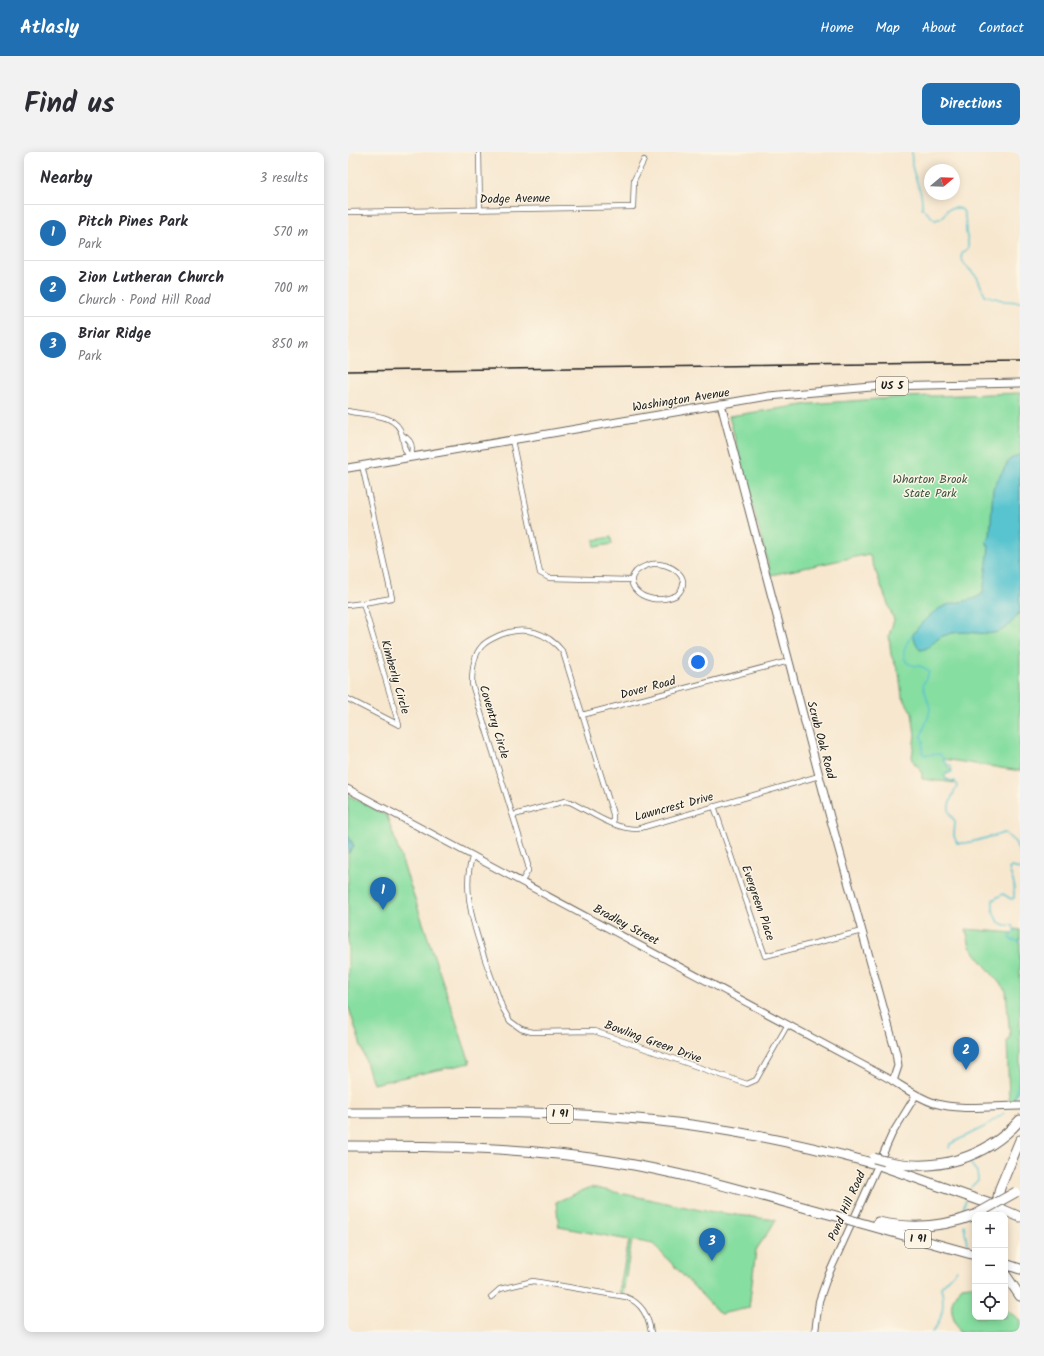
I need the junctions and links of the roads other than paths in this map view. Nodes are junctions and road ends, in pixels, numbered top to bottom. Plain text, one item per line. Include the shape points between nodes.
1 (479, 152) edge
2 (644, 160) dead end
3 (480, 210) junction
4 (348, 212) edge
5 (1020, 383) edge
6 (721, 404) junction
7 (348, 411) edge
8 (402, 435) junction
9 (512, 440) junction
10 (410, 457) junction
11 (362, 465) junction
12 (348, 468) edge
13 (631, 580) junction
14 (363, 603) junction
15 (348, 605) edge
16 (789, 661) junction
17 (348, 699) edge
18 (582, 715) junction
19 (819, 776) junction
20 (348, 789) edge
21 (714, 806) junction
22 (514, 815) junction
23 (613, 824) junction
24 (473, 855) junction
25 (522, 881) junction
26 (862, 930) junction
27 (788, 1024) junction
28 (893, 1081) junction
29 (916, 1095) junction
30 (1020, 1106) edge
31 (348, 1113) edge
32 (1020, 1120) edge
33 (1020, 1140) edge
34 (348, 1146) edge
35 (883, 1164) junction
36 (1018, 1191) edge
37 (996, 1211) edge
38 (981, 1212) edge
39 (972, 1217) edge
40 (1020, 1217) edge
41 (859, 1223) junction
42 (972, 1254) edge
43 (1008, 1265) edge
44 (1019, 1269) edge
45 (1008, 1278) edge
46 (1020, 1296) edge
47 (491, 1298) dead end
48 (651, 1332) edge
49 (815, 1332) edge

1 - 3 street
2 - 3 street, Dodge Avenue via 634,180 633,207
3 - 4 street, Dodge Avenue
5 - 6 main road, Washington Avenue / US 5 via 851,388 769,396
6 - 9 main road, Washington Avenue / US 5
6 - 16 main road, Scrub Oak Road
7 - 8 street via 388,419 397,426
8 - 10 street via 405,451
8 - 10 street via 410,440
9 - 10 main road, Washington Avenue / US 5
9 - 13 street via 540,573 549,578
10 - 11 main road, Washington Avenue / US 5
11 - 12 main road, Washington Avenue / US 5
11 - 14 street via 392,598
13 - 13 street via 641,595 658,600 677,595 683,585 677,571 664,564 642,567
14 - 15 street
14 - 17 street, Kimberly Circle via 399,725
16 - 18 street, Dover Road
16 - 19 main road, Scrub Oak Road
18 - 22 street, Coventry Circle via 565,658 555,642 544,634 520,629 493,638 481,646 475,659 472,684
18 - 23 street, Coventry Circle via 614,814
19 - 21 street, Lawncrest Drive
19 - 26 main road, Scrub Oak Road
20 - 24 street, Bradley Street
21 - 23 street, Lawncrest Drive via 637,829 626,829
21 - 26 street, Evergreen Place via 765,956
22 - 23 street, Lawncrest Drive via 565,801
22 - 25 street, Coventry Circle via 528,865 528,871
24 - 25 street, Bradley Street
24 - 27 street, Bowling Green Drive via 468,879 471,914 502,1007 510,1021 521,1029 532,1032 594,1031 747,1084 756,1080
25 - 27 street, Bradley Street
26 - 28 main road, Scrub Oak Road via 898,1058
27 - 28 street, Bradley Street
28 - 29 main road
29 - 30 main road via 949,1106
29 - 49 street, Pond Hill Road via 892,1134 826,1278 819,1301
31 - 35 highway, I 91 via 537,1113 634,1118 743,1133
32 - 35 highway via 988,1147 956,1161 921,1166
33 - 37 highway via 1000,1188
34 - 41 highway, I 91, bridge via 491,1148 605,1160 682,1175
35 - 37 highway, I 91, bridge via 990,1204
36 - 38 highway, bridge
37 - 40 highway, I 91
39 - 41 highway via 925,1226
41 - 42 highway, I 91
43 - 44 highway
45 - 46 highway
47 - 48 street via 500,1289 533,1281 626,1297 636,1300 648,1317

